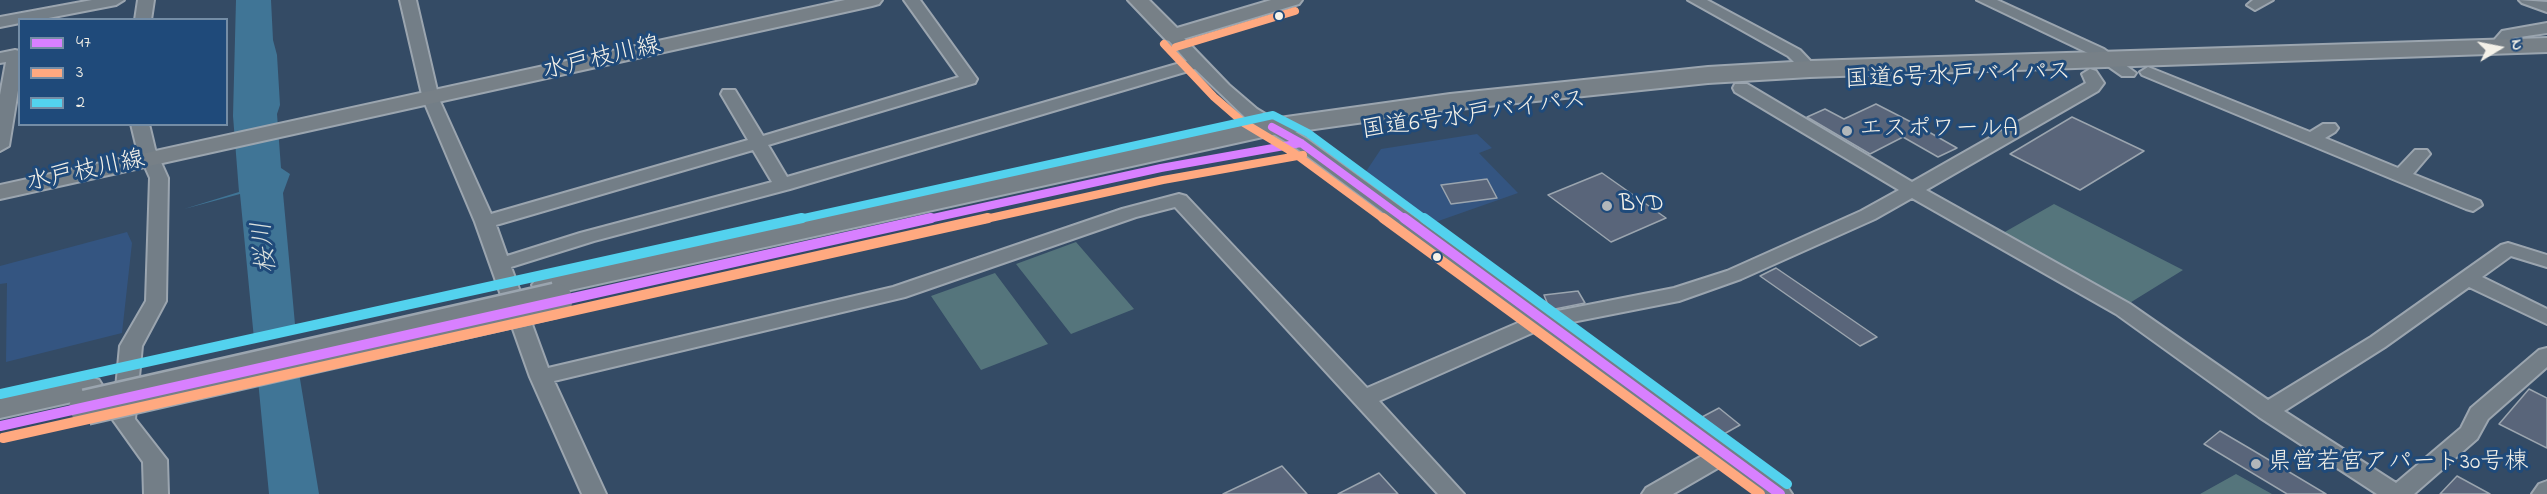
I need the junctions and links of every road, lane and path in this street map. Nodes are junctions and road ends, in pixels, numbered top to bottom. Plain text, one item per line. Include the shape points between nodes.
1 (116, 0) edge
2 (146, 0) edge
3 (408, 0) edge
4 (872, 0) edge
5 (912, 0) edge
6 (1138, 0) edge
7 (1292, 0) edge
8 (1696, 0) edge
9 (1985, 0) edge
10 (2527, 0) edge
11 (2547, 6) edge
12 (21, 18) edge
13 (143, 18) edge
14 (18, 19) edge
15 (0, 22) edge
16 (2547, 28) edge
17 (1173, 36) junction
18 (2547, 45) edge
19 (2497, 46) junction
20 (0, 58) edge
21 (2547, 59) edge
22 (1197, 63) junction
23 (2129, 68) junction
24 (1810, 69) junction
25 (2090, 74) junction
26 (1741, 88) junction
27 (729, 94) dead end
28 (431, 99) junction
29 (140, 126) edge
30 (1272, 127) junction
31 (2329, 128) dead end
32 (2311, 139) junction
33 (758, 143) junction
34 (1301, 143) junction
35 (0, 146) edge
36 (2421, 154) dead end
37 (162, 156) junction
38 (2401, 176) junction
39 (783, 185) junction
40 (1912, 190) junction
41 (0, 192) edge
42 (2473, 205) dead end
43 (485, 222) junction
44 (2547, 261) edge
45 (501, 264) junction
46 (2470, 279) junction
47 (552, 293) junction
48 (2547, 317) edge
49 (1540, 321) junction
50 (2547, 355) edge
51 (541, 377) junction
52 (87, 397) junction
53 (1363, 399) junction
54 (0, 406) edge
55 (2267, 411) junction
56 (0, 426) edge
57 (1725, 453) junction
58 (2547, 490) edge
59 (156, 494) edge
60 (594, 494) edge
61 (1452, 494) edge
62 (1654, 494) edge
63 (1780, 494) edge
64 (2397, 494) edge
65 (2544, 494) edge

1 - 12 street
2 - 13 street
3 - 28 street
4 - 28 main road, 水戸枝川線
5 - 33 street via 969,79
6 - 17 main road
7 - 17 main road
8 - 24 street via 1794,53
9 - 23 street
10 - 11 street
14 - 15 street
16 - 19 street via 2508,34
17 - 22 street
18 - 19 highway, 国道6号水戸バイパス
19 - 23 highway, 国道6号水戸バイパス
20 - 35 street via 15,56
21 - 23 highway, 国道6号水戸バイパス
22 - 30 street via 1233,99
22 - 39 street
23 - 24 highway, 国道6号水戸バイパス
23 - 25 highway, 国道6号水戸バイパス
23 - 32 street
24 - 30 highway, 国道6号水戸バイパス via 1533,92
25 - 26 highway, 国道6号水戸バイパス
25 - 40 street via 2096,82 2092,87
26 - 34 highway, 国道6号水戸バイパス via 1486,113
26 - 40 street
27 - 33 street
28 - 37 main road, 水戸枝川線
28 - 43 street
29 - 37 street via 146,149
30 - 34 street
30 - 47 highway, 国道6号水戸バイパス
31 - 32 street
32 - 38 street
33 - 39 street
33 - 43 street
34 - 47 highway, 国道6号水戸バイパス
34 - 49 street
36 - 38 street
37 - 41 main road, 水戸枝川線
37 - 59 street via 156,301 131,346 124,420 155,460
38 - 42 street
39 - 45 street
40 - 49 street via 1868,215 1734,275 1679,294
40 - 55 street via 2122,309
43 - 45 street
44 - 46 street via 2508,249
45 - 51 street
46 - 48 street
46 - 55 street
47 - 52 highway, 国道6号水戸バイパス, bridge
49 - 53 street
49 - 57 street
50 - 64 street via 2479,414 2469,433
51 - 53 street via 898,292 1129,213 1179,200
51 - 60 street
52 - 54 highway, 国道6号水戸バイパス
52 - 56 highway, 国道6号水戸バイパス
53 - 61 street
55 - 64 street
57 - 62 street
57 - 63 street
58 - 65 street

